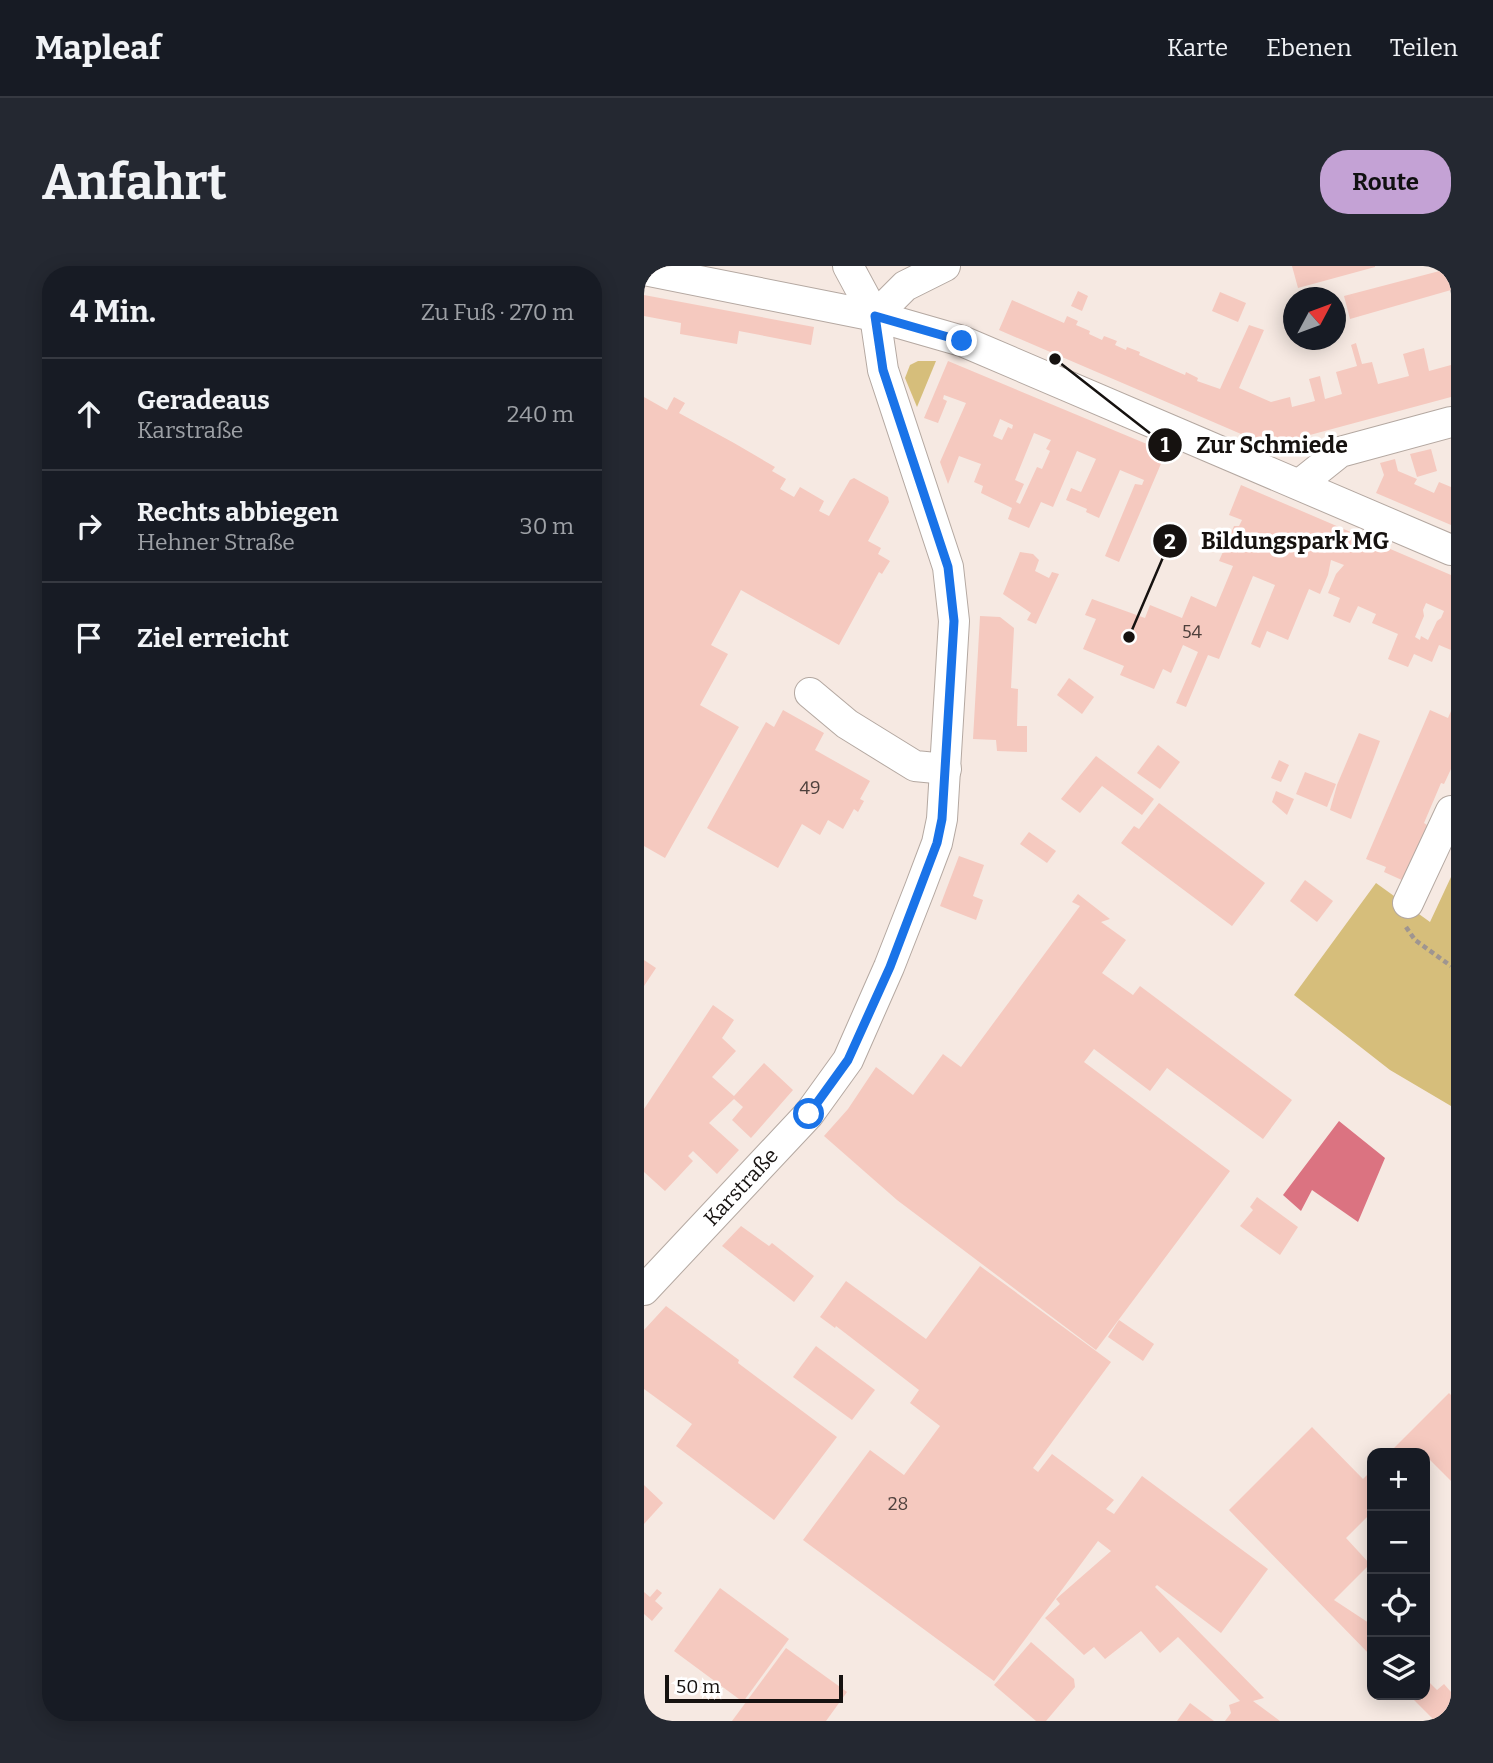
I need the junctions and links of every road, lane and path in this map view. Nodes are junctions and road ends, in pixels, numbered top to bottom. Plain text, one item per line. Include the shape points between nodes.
1 (848, 266) edge
2 (945, 266) edge
3 (644, 270) edge
4 (875, 316) junction
5 (1451, 422) edge
6 (1300, 484) junction
7 (1451, 550) edge
8 (810, 693) dead end
9 (946, 769) junction
10 (1451, 811) edge
11 (1408, 903) joint
12 (1451, 966) edge
13 (647, 1281) edge

1 - 4 street, Karstraße
2 - 4 street via 905,286
3 - 4 street
4 - 6 street via 962,341
4 - 9 street, Karstraße via 883,370 948,567 953,596
5 - 6 street via 1340,452
6 - 7 street
8 - 9 street via 847,724 915,766
9 - 13 street, Karstraße via 937,843 890,967 848,1060 809,1114
10 - 11 street
11 - 12 path via 1403,916 1406,927 1415,940

